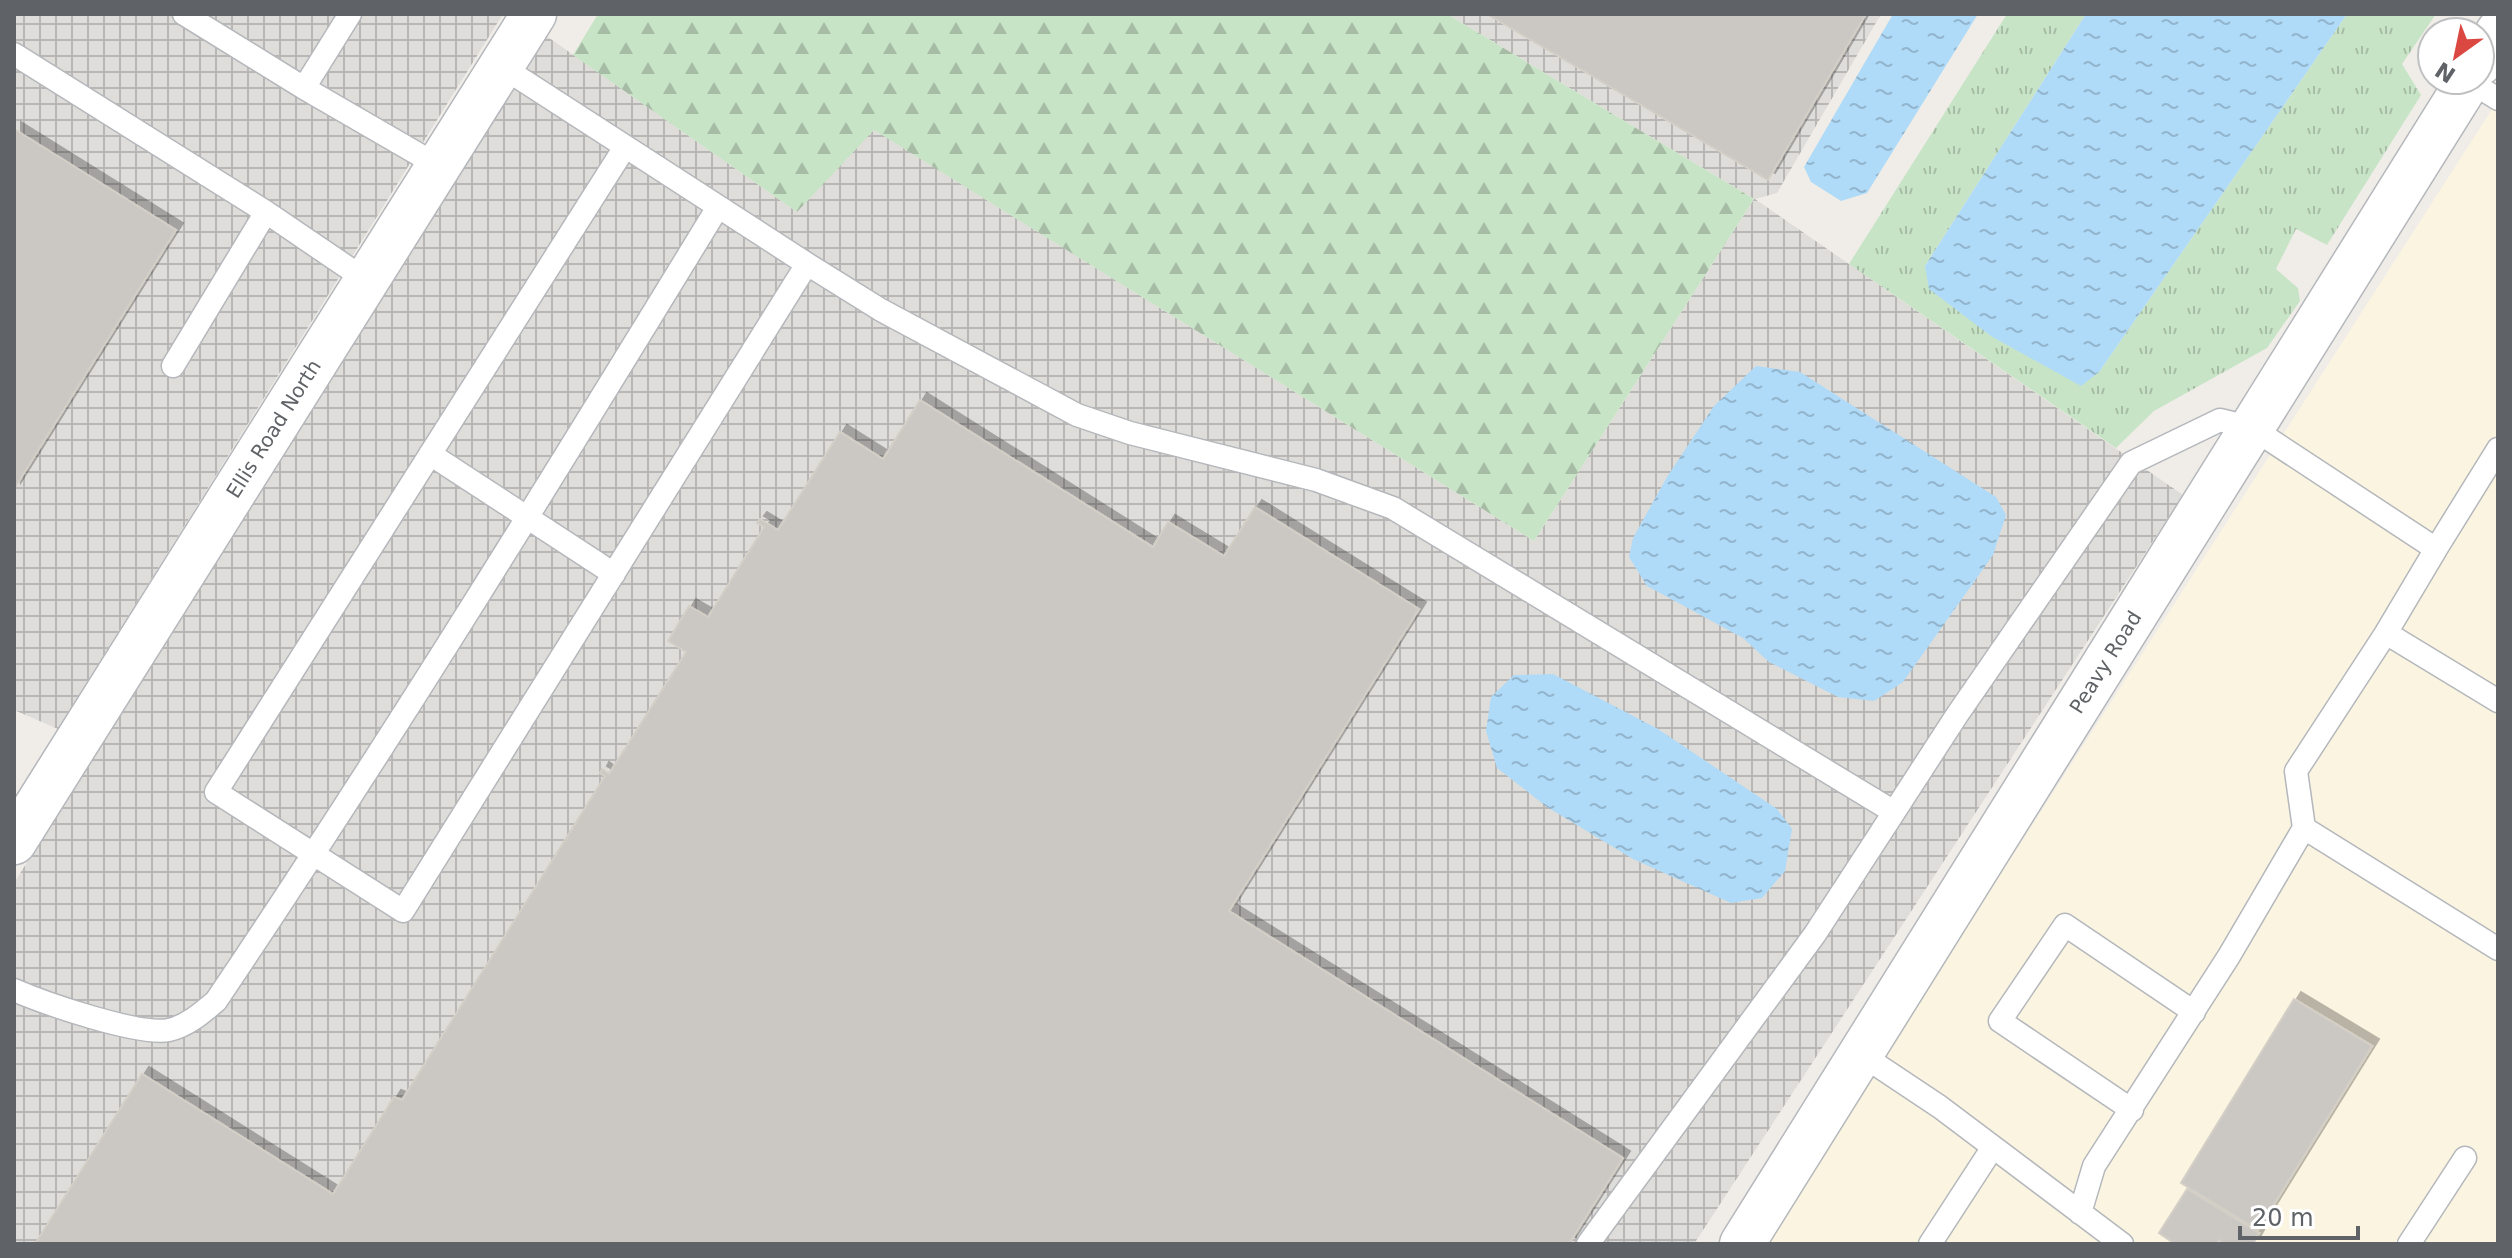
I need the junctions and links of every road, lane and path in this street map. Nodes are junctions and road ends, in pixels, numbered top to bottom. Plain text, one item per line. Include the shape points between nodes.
1 (184, 14) edge
2 (350, 14) edge
3 (534, 14) edge
4 (14, 54) edge
5 (501, 66) junction
6 (304, 88) junction
7 (2459, 96) edge
8 (625, 147) junction
9 (437, 165) junction
10 (718, 207) junction
11 (266, 212) junction
12 (807, 264) junction
13 (366, 280) junction
14 (173, 366) dead end
15 (2252, 428) junction
16 (2498, 449) edge
17 (430, 454) junction
18 (528, 518) junction
19 (2436, 549) junction
20 (614, 574) junction
21 (2386, 633) junction
22 (2498, 701) edge
23 (1894, 812) junction
24 (2304, 828) junction
25 (14, 842) edge
26 (315, 854) junction
27 (2498, 949) edge
28 (14, 990) edge
29 (2194, 1012) junction
30 (1862, 1055) junction
31 (2132, 1110) junction
32 (1993, 1147) junction
33 (2465, 1158) dead end
34 (2080, 1213) junction
35 (1588, 1244) edge
36 (1742, 1244) edge
37 (1930, 1244) edge
38 (2122, 1244) edge
39 (2409, 1244) edge

1 - 6 lane
2 - 6 lane
3 - 5 street, Ellis Road North
4 - 11 lane
5 - 8 lane
5 - 9 street, Ellis Road North
6 - 9 lane
7 - 15 street, Peavy Road
8 - 10 lane
8 - 17 lane
9 - 13 street, Ellis Road North
10 - 12 lane
10 - 18 lane
11 - 13 lane
11 - 14 lane
12 - 20 lane
12 - 23 lane via 881,310 1077,415 1316,480 1393,508
13 - 25 street, Ellis Road North
15 - 19 lane
15 - 23 lane via 2220,420 2131,463
15 - 30 street, Peavy Road
16 - 19 lane
17 - 18 lane
17 - 26 lane via 216,792
18 - 20 lane
18 - 26 lane
19 - 21 lane
20 - 26 lane via 403,911
21 - 22 lane
21 - 24 lane via 2296,771
23 - 35 lane via 1815,934
24 - 27 lane
24 - 29 lane
26 - 28 lane via 216,1001 195,1019 169,1030 141,1031
29 - 31 lane
29 - 31 lane via 2065,925 2000,1021
30 - 32 lane
30 - 36 street, Peavy Road
31 - 34 lane via 2094,1166
32 - 34 lane
32 - 37 lane
33 - 39 lane
34 - 38 lane

